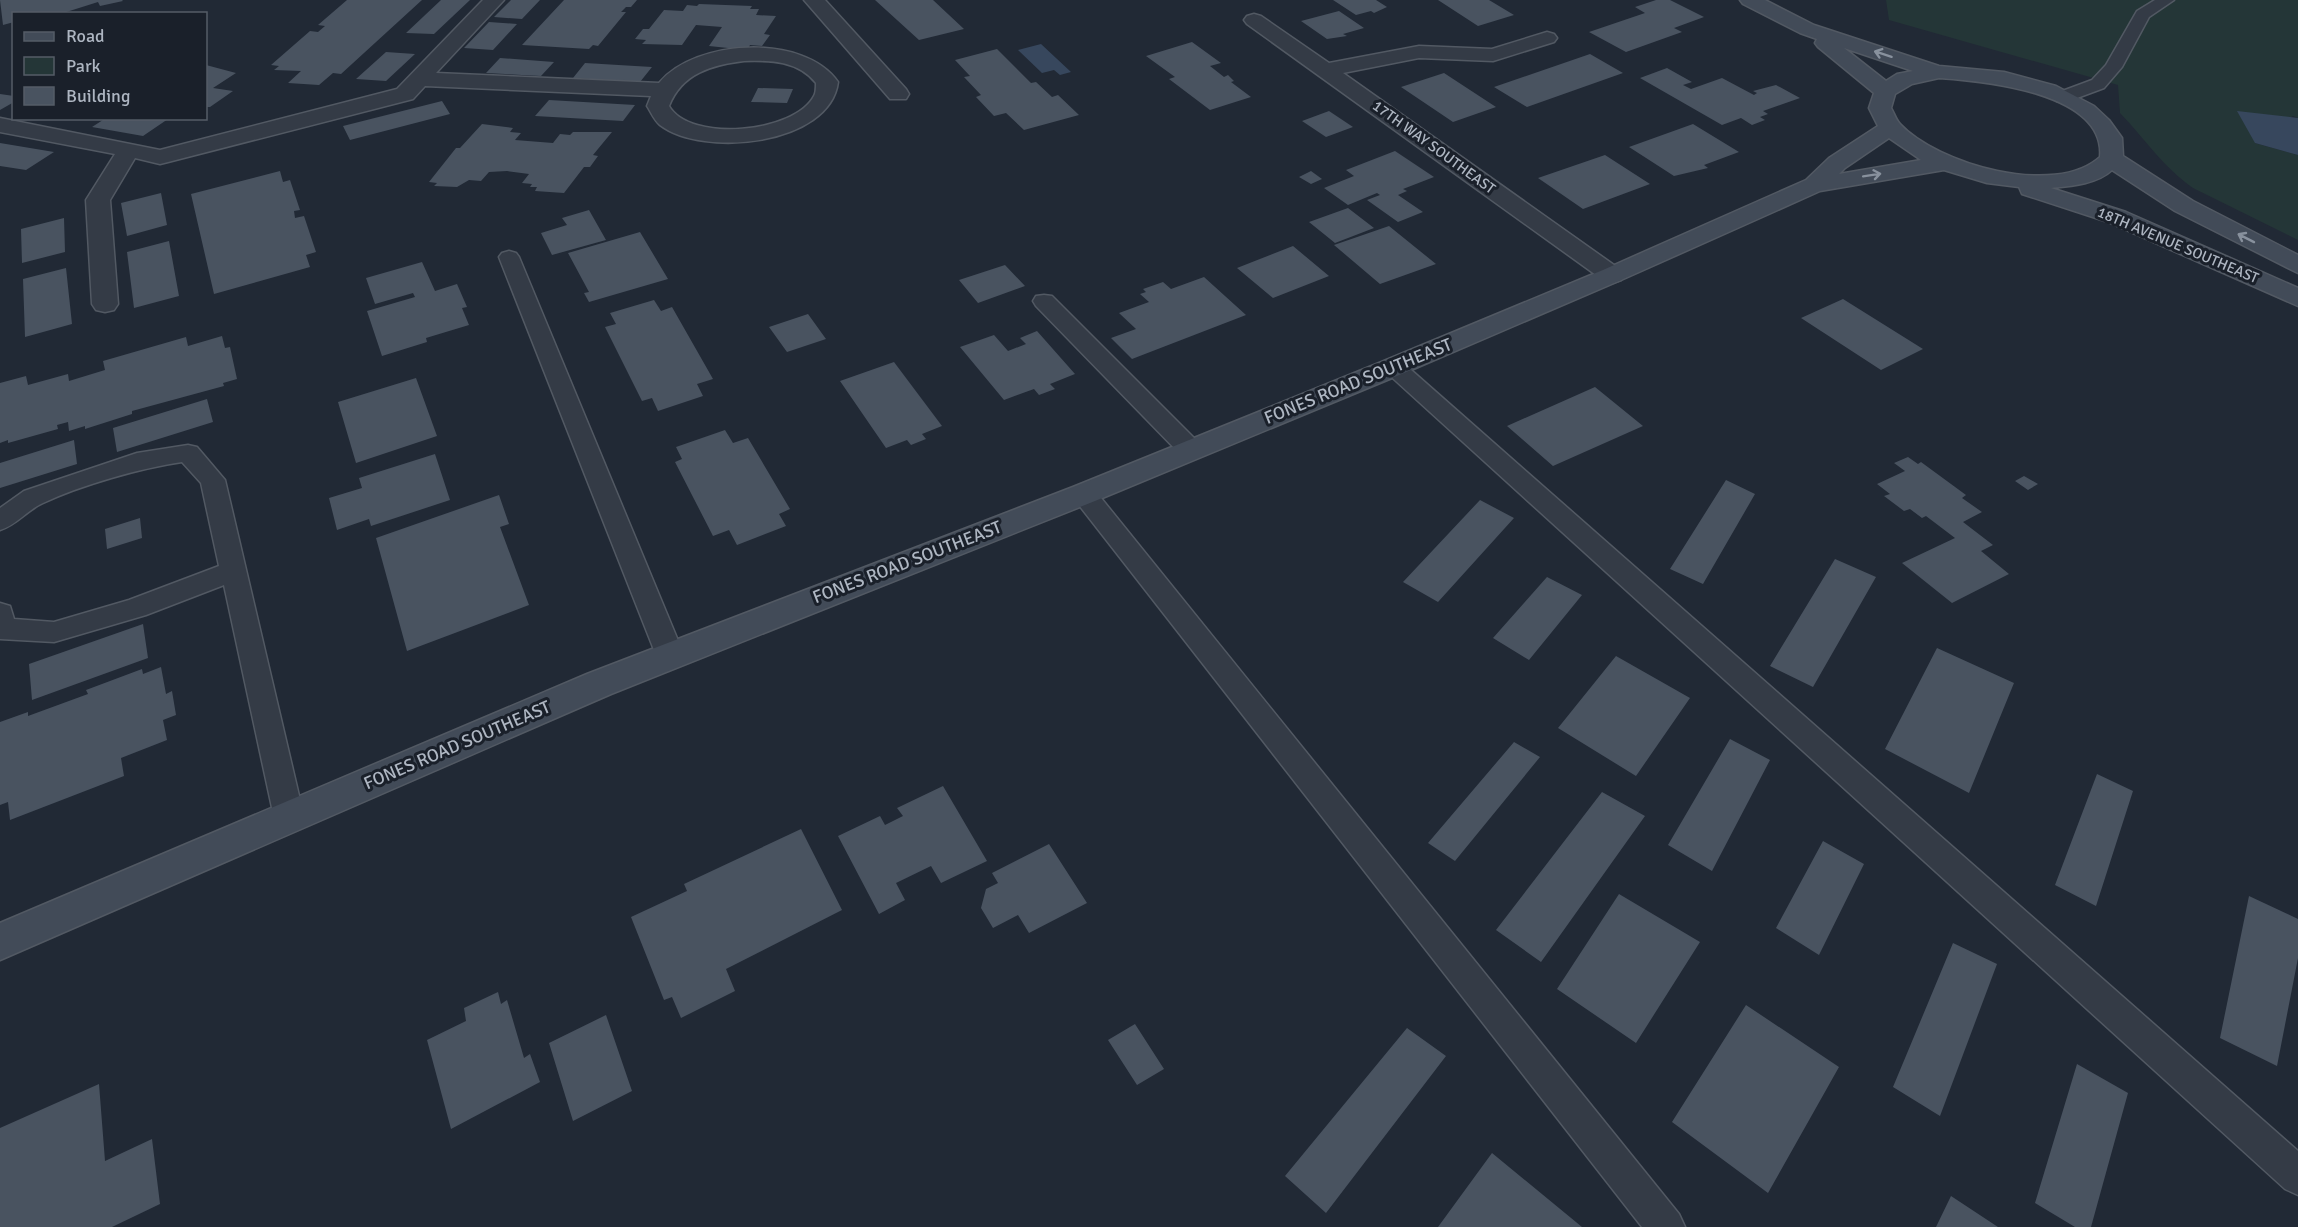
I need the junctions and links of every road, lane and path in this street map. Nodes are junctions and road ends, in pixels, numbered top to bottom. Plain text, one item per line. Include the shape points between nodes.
1 (494, 0) edge
2 (814, 0) edge
3 (1750, 0) edge
4 (2166, 0) edge
5 (1254, 20) dead end
6 (1807, 29) junction
7 (1547, 38) dead end
8 (1328, 70) junction
9 (1939, 72) junction
10 (418, 79) junction
11 (662, 90) junction
12 (1885, 91) junction
13 (898, 94) dead end
14 (2063, 97) junction
15 (0, 125) edge
16 (1890, 128) junction
17 (129, 150) junction
18 (2112, 159) junction
19 (1947, 163) junction
20 (1988, 176) junction
21 (1814, 185) junction
22 (509, 256) dead end
23 (2298, 265) edge
24 (1612, 275) junction
25 (2298, 298) edge
26 (1044, 301) dead end
27 (105, 304) dead end
28 (1394, 367) junction
29 (1191, 450) junction
30 (1084, 494) junction
31 (0, 521) edge
32 (234, 571) junction
33 (0, 613) edge
34 (670, 655) junction
35 (290, 817) junction
36 (0, 942) edge
37 (2298, 1176) edge
38 (1666, 1227) edge

1 - 10 street
2 - 13 street
3 - 6 street
4 - 14 lane via 2143,14 2113,67 2098,84
5 - 8 street, 17TH WAY SOUTHEAST
9 -> 6 street
6 - 12 street
7 - 8 street via 1493,55 1419,52
8 - 24 street, 17TH WAY SOUTHEAST
9 - 12 street via 1905,79
9 - 14 street via 2023,82
10 - 11 street
10 - 17 street via 405,94 160,157
11 - 11 street via 658,106 668,120 689,131 740,135 784,126 809,114 825,99 827,82 817,69 798,59 770,54 740,55 709,61 683,72
12 - 16 street via 1880,108
14 - 18 street via 2095,117 2111,139
15 - 17 street
16 - 19 street via 1913,147
16 - 21 street, FONES ROAD SOUTHEAST via 1837,163
17 - 27 street via 98,200
18 - 20 street via 2095,172 2067,180 2030,182
23 -> 18 street, 18TH AVENUE SOUTHEAST via 2184,206
19 - 20 street
21 -> 19 street, FONES ROAD SOUTHEAST
20 - 25 street, 18TH AVENUE SOUTHEAST via 2117,217
21 - 24 street, FONES ROAD SOUTHEAST
22 - 34 lane
24 - 28 street, FONES ROAD SOUTHEAST
26 - 29 lane
28 - 29 street, FONES ROAD SOUTHEAST
28 - 37 lane
29 - 30 street, FONES ROAD SOUTHEAST
30 - 34 street, FONES ROAD SOUTHEAST
30 - 38 lane
31 - 32 lane via 33,497 146,459 188,453 213,480
32 - 33 lane via 136,608 54,632 2,629
32 - 35 lane
34 - 35 street, FONES ROAD SOUTHEAST
35 - 36 street, FONES ROAD SOUTHEAST

